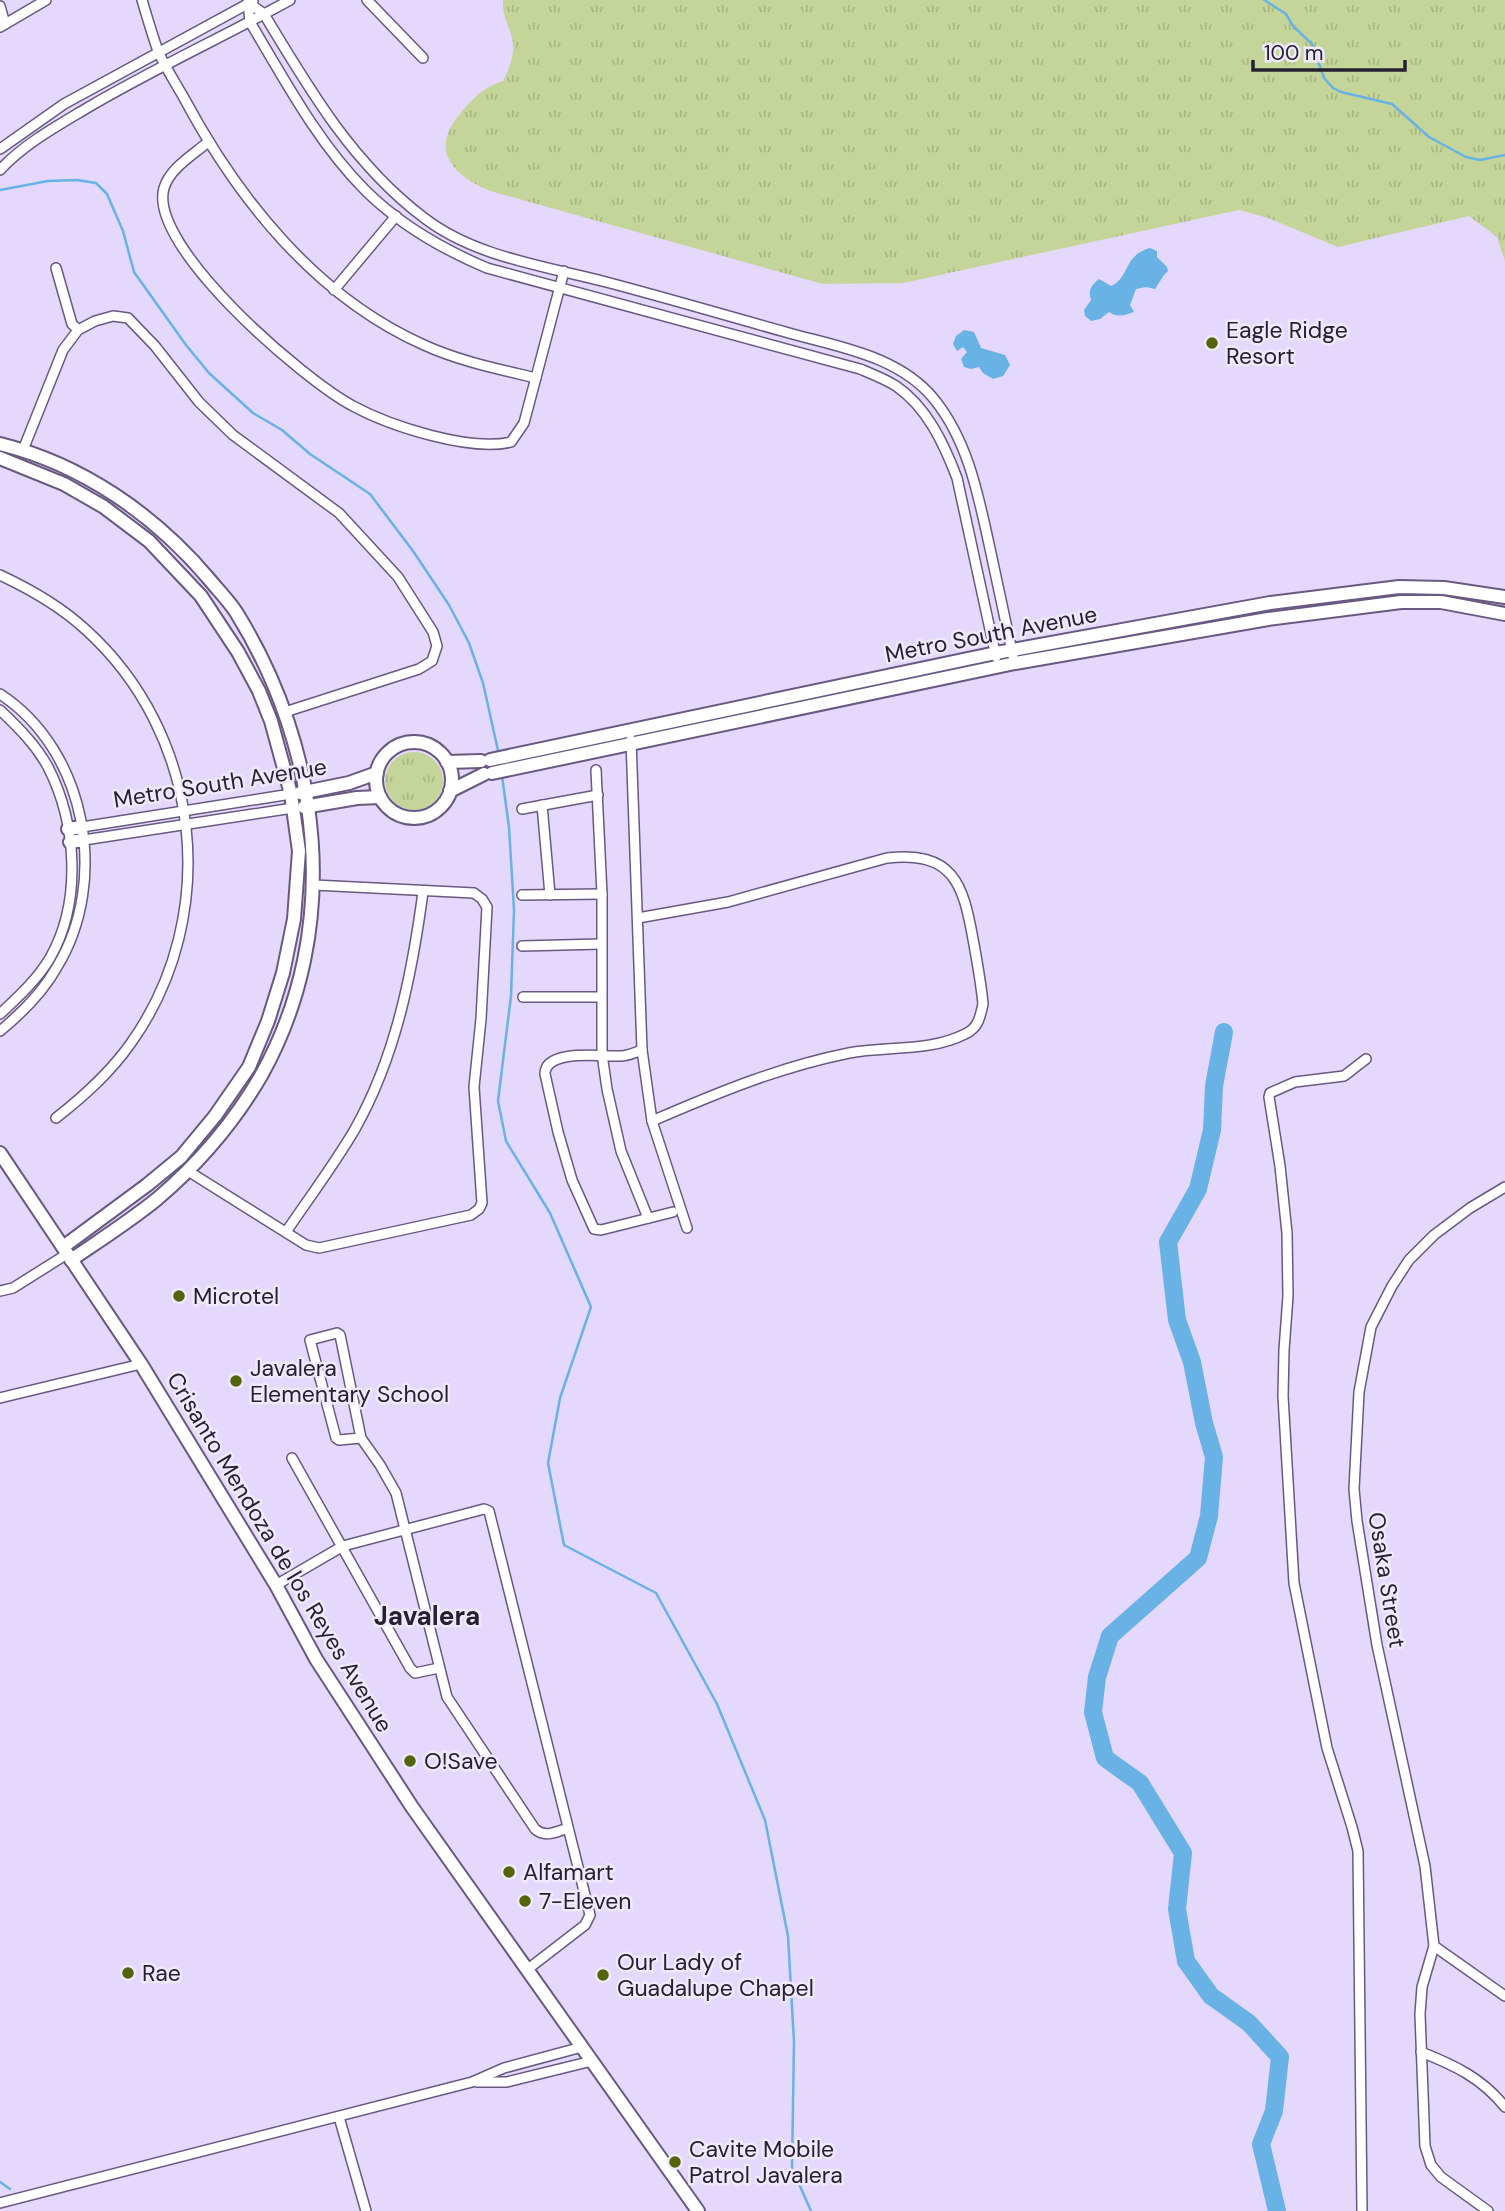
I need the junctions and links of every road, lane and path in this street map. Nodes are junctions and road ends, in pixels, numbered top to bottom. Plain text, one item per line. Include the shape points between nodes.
1 (46, 0) edge
2 (142, 0) edge
3 (290, 0) edge
4 (367, 0) edge
5 (250, 1) edge
6 (0, 6) edge
7 (264, 14) junction
8 (250, 22) junction
9 (2, 26) edge
10 (159, 51) junction
11 (423, 58) dead end
12 (166, 65) junction
13 (208, 142) junction
14 (0, 149) edge
15 (0, 170) edge
16 (396, 216) junction
17 (56, 268) dead end
18 (564, 271) junction
19 (560, 288) junction
20 (334, 290) junction
21 (78, 330) junction
22 (536, 378) junction
23 (0, 444) edge
24 (23, 450) junction
25 (0, 458) edge
26 (0, 575) edge
27 (1505, 597) edge
28 (1505, 614) edge
29 (1012, 650) junction
30 (996, 653) junction
31 (1015, 663) junction
32 (998, 667) junction
33 (0, 694) edge
34 (0, 710) edge
35 (285, 712) junction
36 (630, 731) junction
37 (631, 745) junction
38 (447, 762) junction
39 (510, 762) junction
40 (489, 767) junction
41 (596, 770) dead end
42 (377, 773) junction
43 (450, 791) junction
44 (307, 792) junction
45 (291, 794) junction
46 (598, 795) junction
47 (380, 797) junction
48 (542, 805) junction
49 (309, 806) junction
50 (293, 808) junction
51 (522, 809) dead end
52 (185, 811) junction
53 (187, 824) junction
54 (76, 835) junction
55 (314, 885) junction
56 (423, 892) junction
57 (602, 894) junction
58 (522, 895) dead end
59 (550, 895) junction
60 (638, 918) junction
61 (601, 944) junction
62 (522, 946) dead end
63 (523, 997) dead end
64 (601, 997) junction
65 (0, 1014) edge
66 (0, 1031) edge
67 (642, 1049) junction
68 (602, 1054) junction
69 (1366, 1059) dead end
70 (56, 1118) dead end
71 (652, 1121) junction
72 (0, 1153) edge
73 (188, 1171) junction
74 (1505, 1187) edge
75 (673, 1212) dead end
76 (648, 1218) junction
77 (687, 1228) dead end
78 (286, 1232) junction
79 (67, 1254) junction
80 (0, 1291) edge
81 (141, 1364) junction
82 (0, 1398) edge
83 (361, 1438) junction
84 (292, 1458) dead end
85 (405, 1530) junction
86 (343, 1546) junction
87 (276, 1585) junction
88 (439, 1668) junction
89 (568, 1828) junction
90 (1434, 1946) junction
91 (528, 1969) junction
92 (1505, 1996) edge
93 (582, 2047) junction
94 (1420, 2052) junction
95 (592, 2061) junction
96 (472, 2082) junction
97 (1505, 2107) edge
98 (339, 2118) junction
99 (0, 2203) edge
100 (366, 2211) edge
101 (698, 2211) edge
102 (1362, 2211) edge
103 (1488, 2211) edge

1 - 9 street
2 - 10 street
3 - 7 street
4 - 11 street
5 - 7 street
5 - 8 street
5 - 10 street
6 - 9 street
7 - 8 street
7 - 18 street via 328,118 380,180 424,219 494,253
8 - 12 street
8 - 16 street via 339,160 365,191
10 - 12 street
10 - 14 street via 64,104
12 - 13 street
12 - 15 street via 73,116
13 - 20 street via 298,259
13 - 22 street via 173,171 164,189 164,209 173,233 193,264 240,315 323,387 353,406 410,429 493,445 511,442 517,435
16 - 19 street via 450,252 487,268
16 - 20 street
17 - 21 street via 72,324
18 - 19 street
18 - 29 street via 865,354 922,386 950,421 972,474
19 - 22 street
19 - 30 street via 860,369 894,384 910,397 935,429 957,478
20 - 22 street via 424,345
21 - 24 street via 64,350
21 - 35 street via 113,316 128,318 233,435 339,513 367,541 398,577 433,632 437,646 427,665
23 - 24 street
24 - 35 street via 117,496 162,528 235,610
25 - 45 street via 64,484 104,507 149,541 190,583 259,691
26 - 52 street via 28,588 85,628 131,680 166,742
27 - 29 street, Metro South Avenue via 1444,588 1378,588
28 - 31 street, Metro South Avenue via 1441,602 1378,604
29 - 30 street, Metro South Avenue
29 - 31 street
30 - 32 street
30 - 36 street, Metro South Avenue
31 - 32 street, Metro South Avenue
32 - 37 street, Metro South Avenue
33 - 54 street via 33,721 59,758 74,793
34 - 54 street via 47,766
35 - 44 street
36 - 37 street
36 - 39 street, Metro South Avenue
37 - 39 street, Metro South Avenue
37 - 60 street
38 - 40 street, Metro South Avenue
38 - 42 street via 433,747 408,743 390,751
38 - 43 street via 452,776
39 - 40 street, Metro South Avenue
40 - 43 street, Metro South Avenue
41 - 46 street
42 - 44 street, Metro South Avenue
42 - 47 street
43 - 47 street, Metro South Avenue via 438,810 417,818 396,813
44 - 45 street, Metro South Avenue
44 - 49 street
45 - 50 street
45 - 52 street, Metro South Avenue
46 - 48 street
46 - 57 street
47 - 49 street, Metro South Avenue
48 - 51 street
48 - 59 street
49 - 50 street, Metro South Avenue
49 - 55 street
50 - 53 street, Metro South Avenue
50 - 79 street via 299,850 294,919 279,985 249,1067 181,1157
52 - 53 street
52 - 54 street, Metro South Avenue
53 - 54 street, Metro South Avenue
53 - 70 street via 188,890 181,933 164,985 123,1053
54 - 65 street via 62,932 38,977
54 - 66 street via 83,879 80,908 58,966 29,1005
55 - 56 street
55 - 73 street via 301,975 285,1025 262,1074 232,1121
56 - 78 street via 399,1022 377,1085 354,1129
56 - 78 street via 474,893 487,907 474,1096 482,1203 471,1215 329,1247 306,1245
57 - 59 street
57 - 61 street
58 - 59 street
60 - 67 street
60 - 71 street via 728,902 887,858 928,860 945,868 961,890 983,1004 975,1028 946,1042 852,1053 792,1066
61 - 62 street
61 - 64 street
63 - 64 street
64 - 68 street
67 - 68 street via 622,1056
67 - 71 street
68 - 76 street via 621,1151
68 - 76 street via 562,1058 545,1068 558,1132 572,1180 594,1229
69 - 102 street via 1344,1076 1296,1082 1274,1090 1269,1097 1287,1233 1283,1396 1294,1583 1327,1748 1358,1851
71 - 77 street
72 - 79 street, Crisanto Mendoza de los Reyes Avenue
73 - 78 street
73 - 79 street via 156,1200
74 - 90 street, Osaka Street via 1434,1235 1409,1260 1371,1328 1359,1392 1357,1521 1377,1645 1425,1866
75 - 76 street
79 - 80 street via 13,1288
79 - 81 street, Crisanto Mendoza de los Reyes Avenue
81 - 82 street
81 - 87 street, Crisanto Mendoza de los Reyes Avenue
83 - 83 street via 336,1438 310,1340 340,1335
83 - 85 street via 396,1493
84 - 86 street
85 - 86 street
85 - 88 street
85 - 89 street via 489,1511
86 - 87 street
86 - 88 street via 410,1668 415,1672
87 - 91 street, Crisanto Mendoza de los Reyes Avenue via 316,1659 412,1807
88 - 89 street via 449,1703 535,1829 545,1835
89 - 91 street via 589,1920
90 - 92 street
90 - 94 street via 1422,1987
91 - 93 street, Crisanto Mendoza de los Reyes Avenue
93 - 95 street, Crisanto Mendoza de los Reyes Avenue
93 - 96 street via 504,2068
94 - 97 street via 1457,2066
94 - 103 street via 1425,2146 1431,2165 1440,2177
95 - 96 street via 507,2082
95 - 101 street, Crisanto Mendoza de los Reyes Avenue
96 - 98 street
98 - 99 street
98 - 100 street

